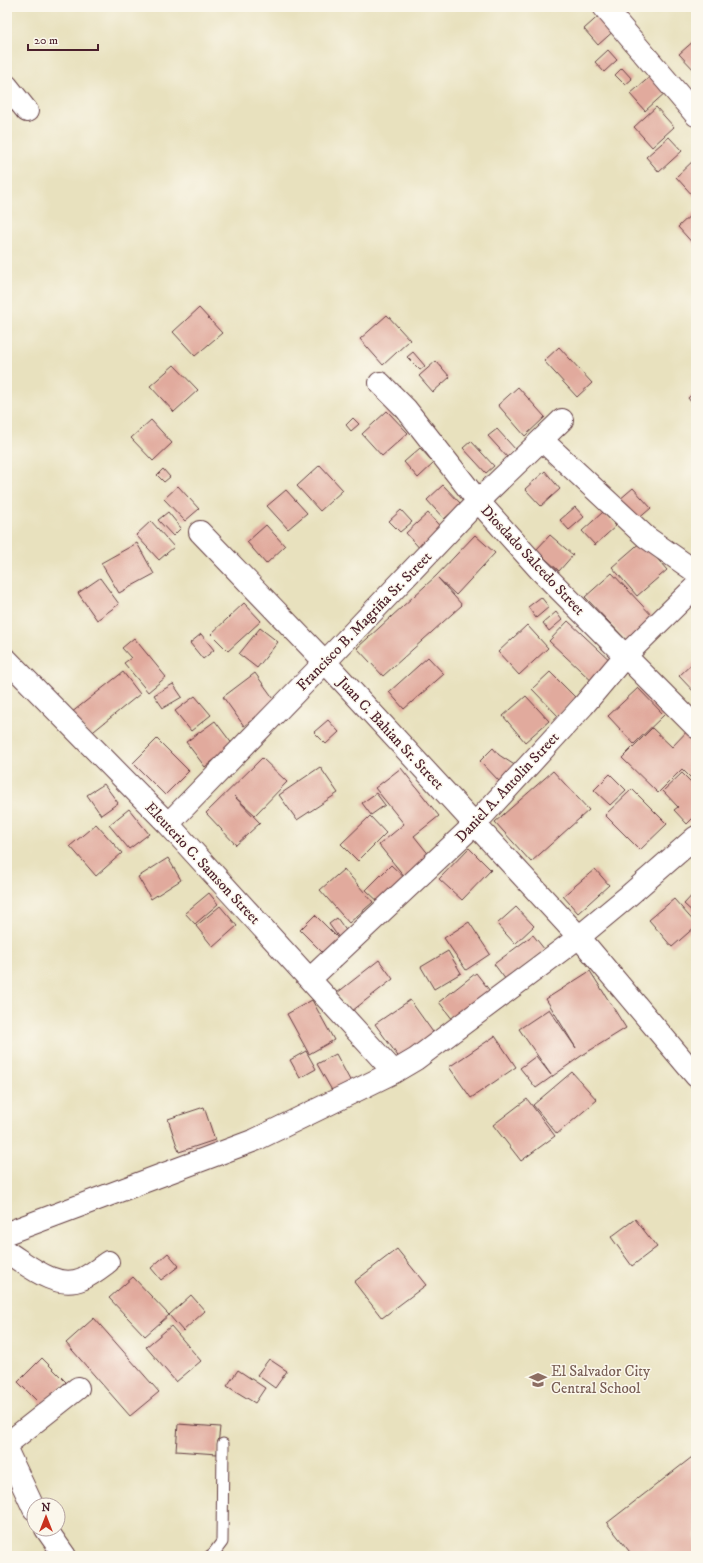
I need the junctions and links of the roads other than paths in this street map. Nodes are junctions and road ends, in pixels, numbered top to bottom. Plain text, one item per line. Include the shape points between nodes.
1 (604, 7) edge
2 (7, 86) edge
3 (27, 111) dead end
4 (696, 115) edge
5 (380, 383) dead end
6 (562, 420) dead end
7 (542, 440) junction
8 (478, 501) junction
9 (200, 532) dead end
10 (696, 572) edge
11 (696, 586) edge
12 (625, 656) junction
13 (7, 660) edge
14 (325, 662) junction
15 (696, 727) edge
16 (168, 824) junction
17 (475, 824) junction
18 (696, 836) edge
19 (579, 936) junction
20 (310, 979) junction
21 (394, 1072) junction
22 (696, 1076) edge
23 (7, 1234) edge
24 (7, 1252) edge
25 (108, 1262) dead end
26 (78, 1388) dead end
27 (7, 1444) edge
28 (223, 1444) dead end
29 (7, 1451) edge
30 (28, 1497) edge
31 (52, 1537) edge
32 (65, 1556) edge
33 (210, 1556) edge

1 - 4 street
2 - 3 street
5 - 8 street, Diosdado Salcedo Street via 406,409
6 - 7 street, Francisco B. Magriña Sr. Street
7 - 8 street, Francisco B. Magriña Sr. Street
7 - 10 street via 646,536
8 - 12 street, Diosdado Salcedo Street via 539,569
8 - 14 street, Francisco B. Magriña Sr. Street
9 - 14 street, Juan C. Bahian Sr. Street
11 - 12 street, Daniel A. Antolin Street
12 - 15 street, Diosdado Salcedo Street
12 - 17 street, Daniel A. Antolin Street
13 - 16 street, Eleuterio C. Samson Street
14 - 16 street, Francisco B. Magriña Sr. Street
14 - 17 street, Juan C. Bahian Sr. Street
16 - 20 street, Eleuterio C. Samson Street
17 - 19 street, Juan C. Bahian Sr. Street
17 - 20 street, Daniel A. Antolin Street
18 - 19 street
19 - 21 street via 416,1059
19 - 22 street, Juan C. Bahian Sr. Street
20 - 21 street, Eleuterio C. Samson Street
21 - 23 street via 255,1140
24 - 25 street via 51,1279 64,1282 82,1279
26 - 27 street
28 - 33 lane via 222,1542
29 - 30 street
31 - 32 street

